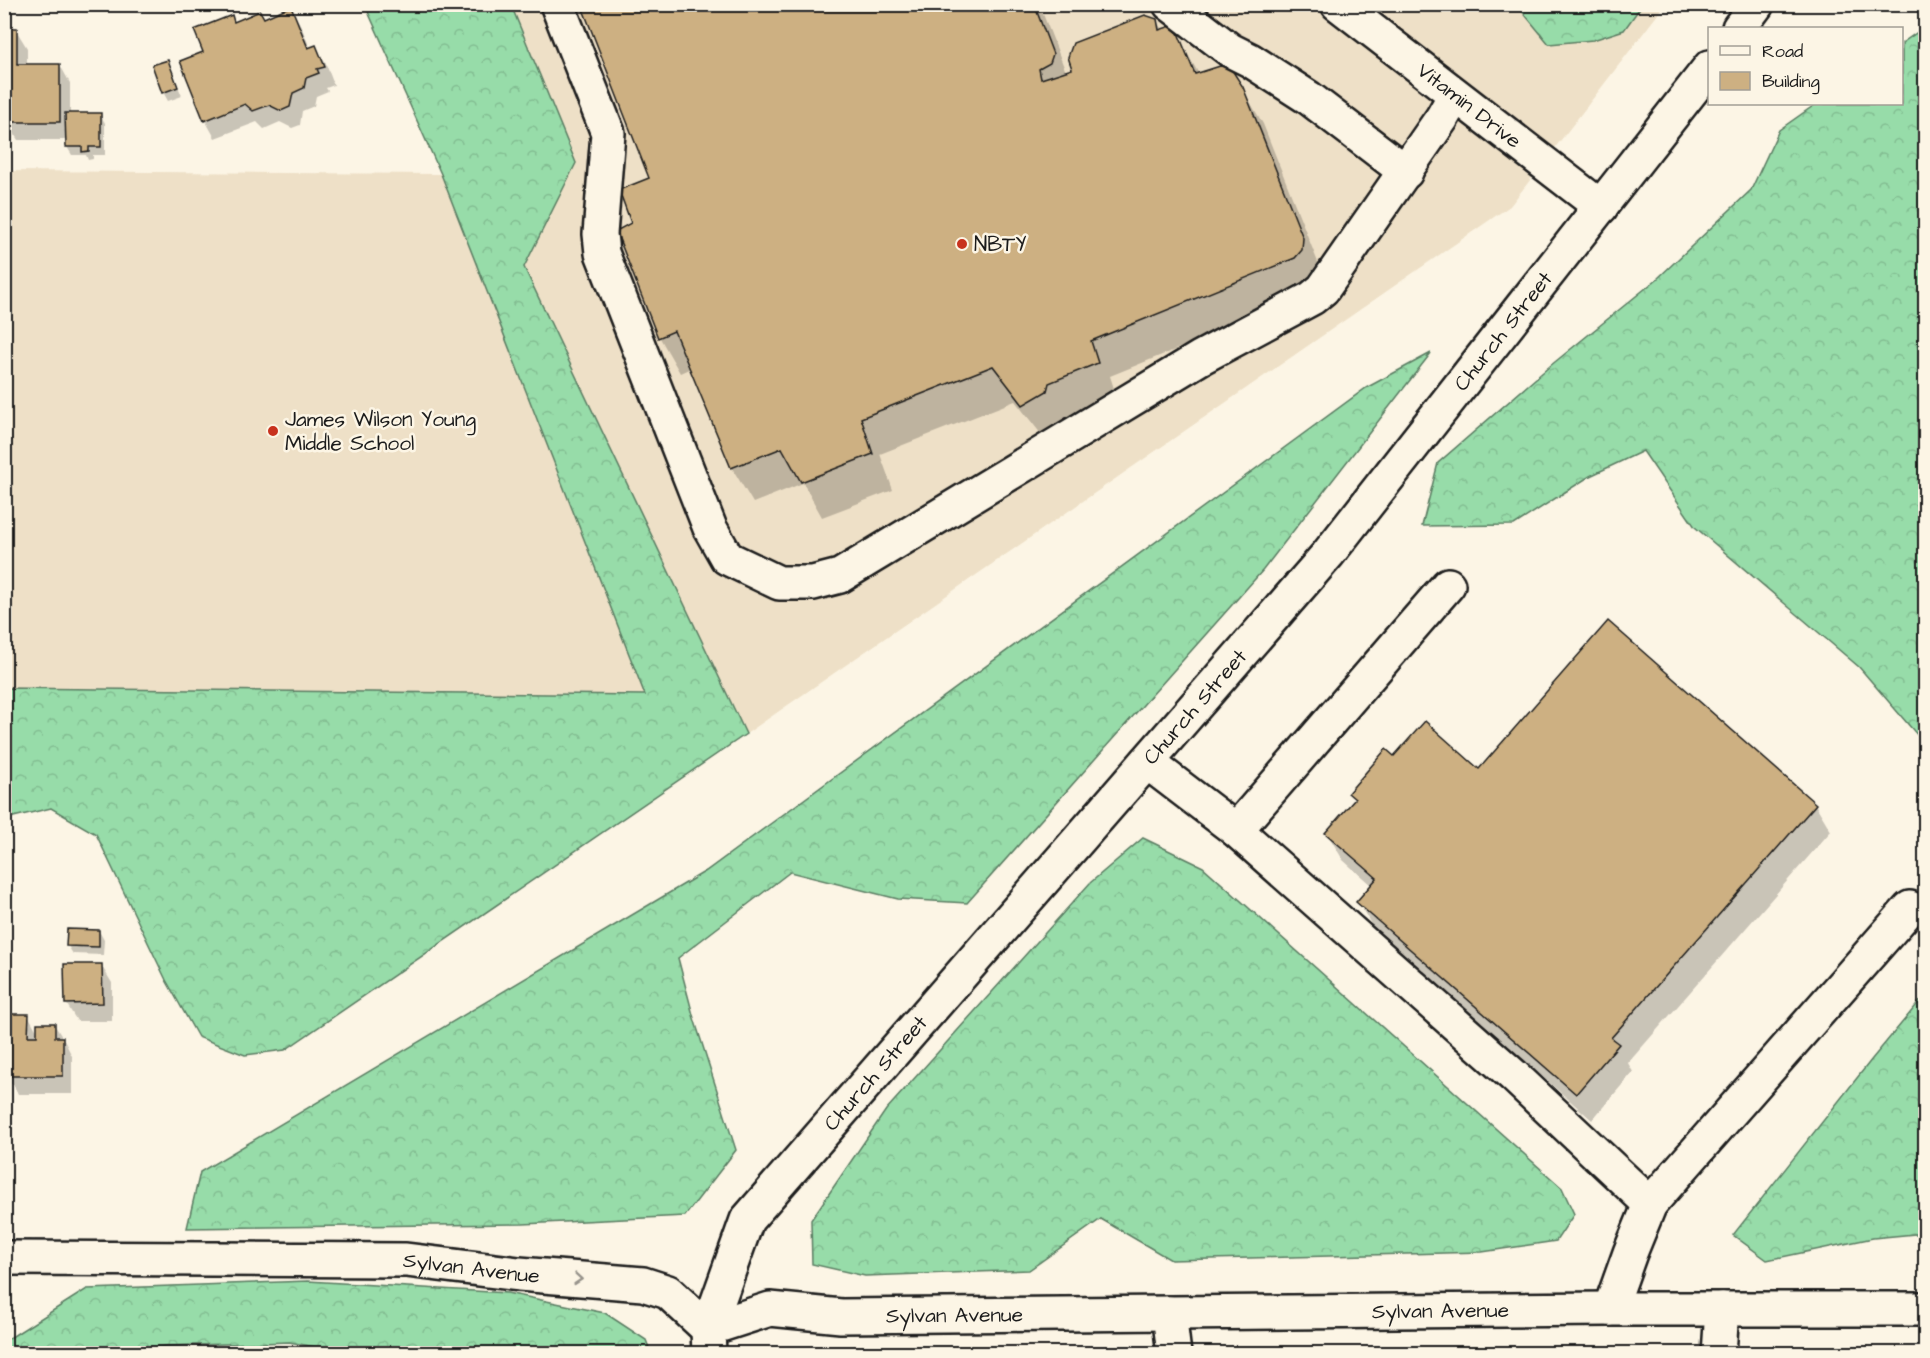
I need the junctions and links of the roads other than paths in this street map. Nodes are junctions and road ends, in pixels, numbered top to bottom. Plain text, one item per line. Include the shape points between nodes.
1 (557, 4) edge
2 (1170, 4) edge
3 (1338, 4) edge
4 (1757, 4) edge
5 (1740, 27) edge
6 (1708, 70) edge
7 (1455, 95) junction
8 (1406, 172) junction
9 (1601, 207) junction
10 (1448, 585) dead end
11 (1147, 762) junction
12 (1236, 830) junction
13 (1910, 908) dead end
14 (1650, 1204) junction
15 (4, 1258) edge
16 (1610, 1309) junction
17 (1722, 1309) junction
18 (1926, 1309) edge
19 (1169, 1313) junction
20 (709, 1341) edge
21 (1174, 1353) edge
22 (1719, 1353) edge

1 - 8 street via 608,133 602,253 710,528 727,558 779,583 813,583 840,576 1200,358 1312,298 1323,290
2 - 8 street via 1230,50 1309,98
3 - 7 street, Vitamin Drive
4 - 5 street
6 - 9 street, Church Street
7 - 8 street
7 - 9 street, Vitamin Drive
9 - 11 street, Church Street via 1329,554
10 - 12 street
11 - 12 street
11 - 20 street, Church Street via 747,1220
12 - 14 street via 1514,1076
13 - 14 street
14 - 16 street
15 -> 20 street, Sylvan Avenue via 406,1260 643,1284 668,1292
16 - 17 street, Sylvan Avenue
16 - 19 street, Sylvan Avenue
17 - 18 street, Sylvan Avenue
17 - 22 street
19 - 20 street, Sylvan Avenue via 841,1316 770,1309
19 - 21 street

